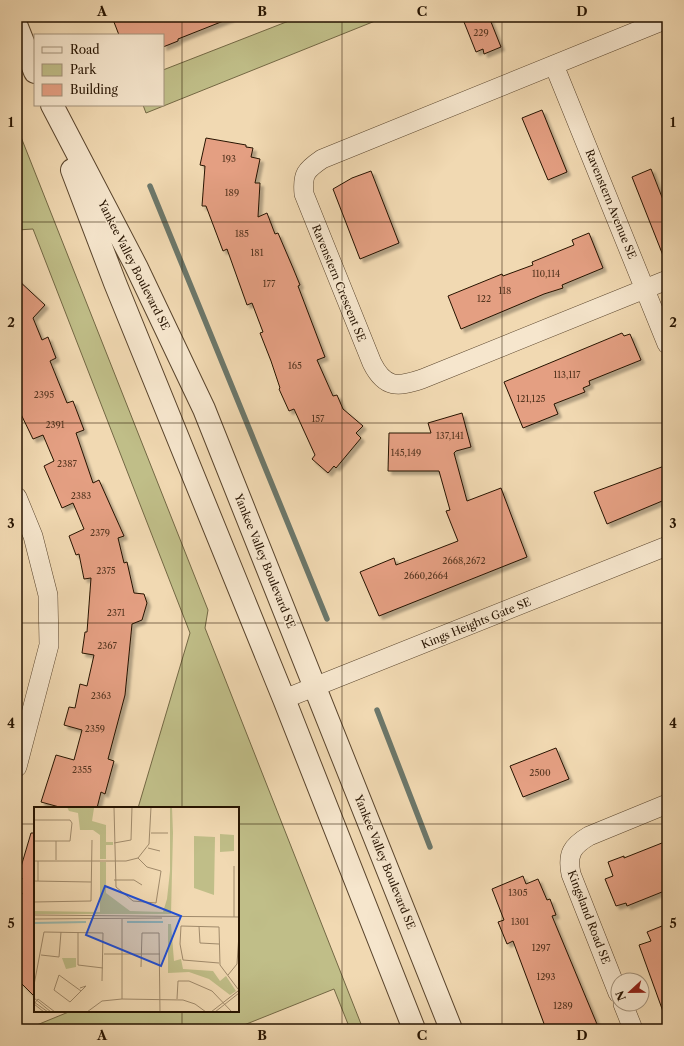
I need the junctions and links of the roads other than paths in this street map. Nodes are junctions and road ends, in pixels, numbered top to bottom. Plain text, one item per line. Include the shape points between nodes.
1 (667, 19) edge
2 (17, 27) edge
3 (554, 65) junction
4 (34, 70) edge
5 (48, 106) edge
6 (53, 106) edge
7 (667, 280) edge
8 (646, 289) junction
9 (667, 344) edge
10 (17, 498) edge
11 (667, 546) edge
12 (315, 687) junction
13 (284, 699) junction
14 (17, 767) edge
15 (667, 804) edge
16 (610, 972) edge
17 (626, 1012) edge
18 (414, 1029) edge
19 (451, 1029) edge
20 (632, 1029) edge

1 - 3 street, Ravenstern Crescent SE
2 - 4 street
3 - 8 street, Ravenstern Avenue SE
3 - 8 street, Ravenstern Crescent SE via 322,159 308,168 303,180 304,194 372,363 378,376 390,384 405,385
5 - 13 street, Yankee Valley Boulevard SE via 115,283
6 - 12 street, Yankee Valley Boulevard SE via 136,266 204,409
7 - 8 street, Ravenstern Crescent SE
8 - 9 street, Ravenstern Avenue SE
10 - 14 street via 33,536 48,595 49,645
11 - 12 street, Kings Heights Gate SE
12 - 13 street, Kings Heights Gate SE
12 - 19 street, Yankee Valley Boulevard SE
13 - 18 street, Yankee Valley Boulevard SE
15 - 16 street, Kingsland Road SE via 589,836 577,843 571,851 571,874
17 - 20 street

